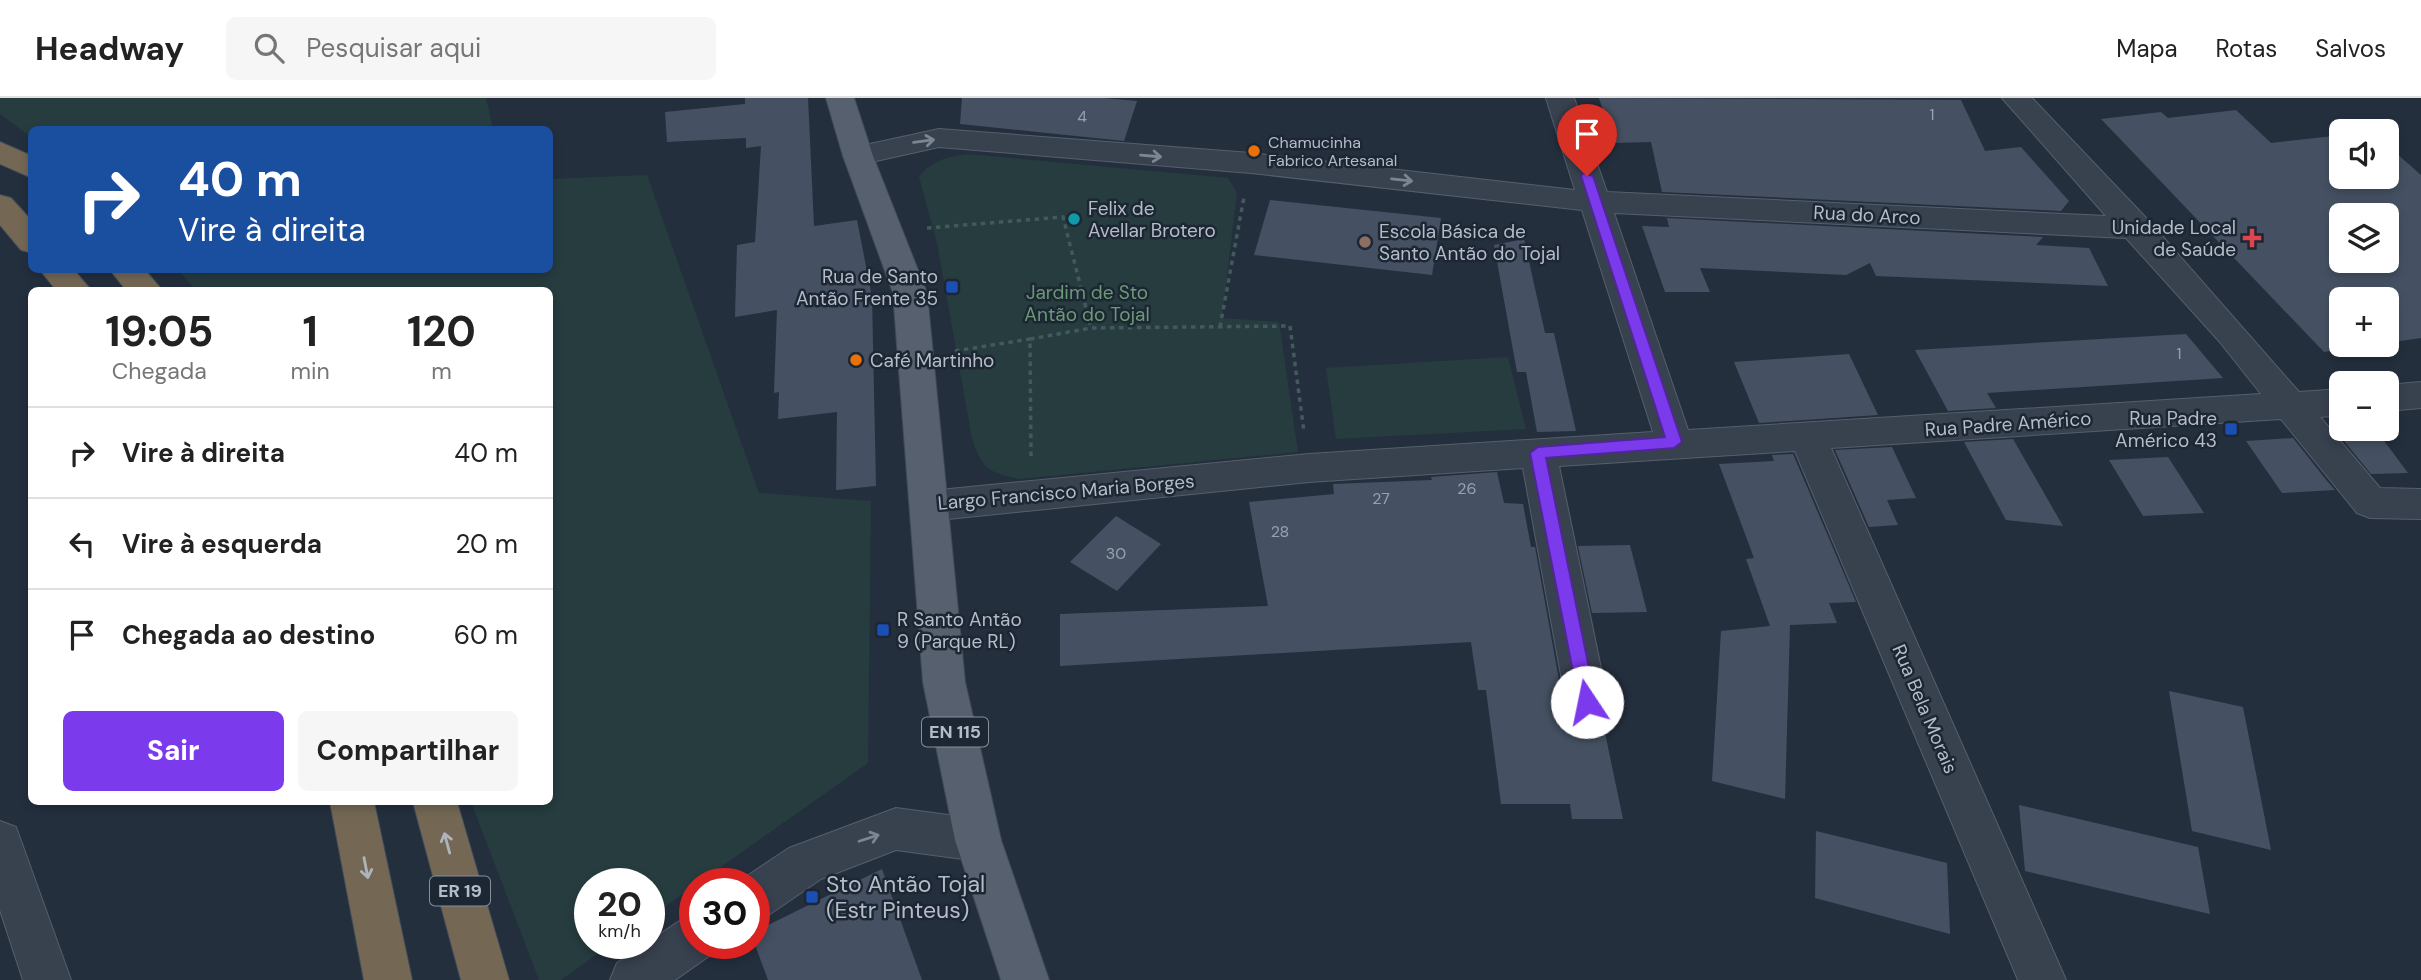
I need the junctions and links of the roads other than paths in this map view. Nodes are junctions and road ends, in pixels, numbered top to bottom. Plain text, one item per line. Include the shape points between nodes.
1 (840, 98) edge
2 (1560, 98) edge
3 (2016, 98) edge
4 (0, 151) edge
5 (858, 156) junction
6 (28, 167) edge
7 (1596, 202) junction
8 (0, 205) edge
9 (2138, 228) junction
10 (28, 237) edge
11 (59, 273) edge
12 (129, 273) edge
13 (71, 287) edge
14 (142, 287) edge
15 (2421, 395) edge
16 (2399, 397) edge
17 (2329, 403) edge
18 (2294, 406) junction
19 (1808, 438) junction
20 (1674, 442) junction
21 (1538, 453) junction
22 (2421, 504) edge
23 (929, 506) junction
24 (1587, 702) dead end
25 (353, 805) edge
26 (436, 805) edge
27 (978, 840) junction
28 (0, 842) edge
29 (770, 887) edge
30 (679, 949) edge
31 (42, 979) edge
32 (388, 980) edge
33 (485, 980) edge
34 (634, 980) edge
35 (1025, 980) edge
36 (2042, 980) edge

1 - 5 main road, EN 115
2 - 7 street
3 - 9 street
4 - 6 highway
5 -> 7 street via 939,138 1251,163
5 - 23 main road, Largo Francisco Maria Borges / EN 115 via 910,293
7 - 9 street, Rua do Arco
7 - 20 street
8 - 10 highway
9 - 18 street
11 - 13 highway
12 - 14 highway
15 - 16 street
17 - 18 street, Rua Padre Américo
18 - 19 street, Rua Padre Américo
18 - 22 street via 2370,503
19 - 20 street, Rua Padre Américo
19 - 36 street, Rua Bela Morais
20 - 21 street, Largo Francisco Maria Borges
21 - 23 street, Largo Francisco Maria Borges via 1309,468
21 - 24 street
23 - 27 main road, EN 115 via 944,681
25 -> 32 highway
33 -> 26 highway, ER 19
29 -> 27 street via 806,863 897,829
27 - 35 main road, EN 115
28 - 31 street
30 - 34 street

